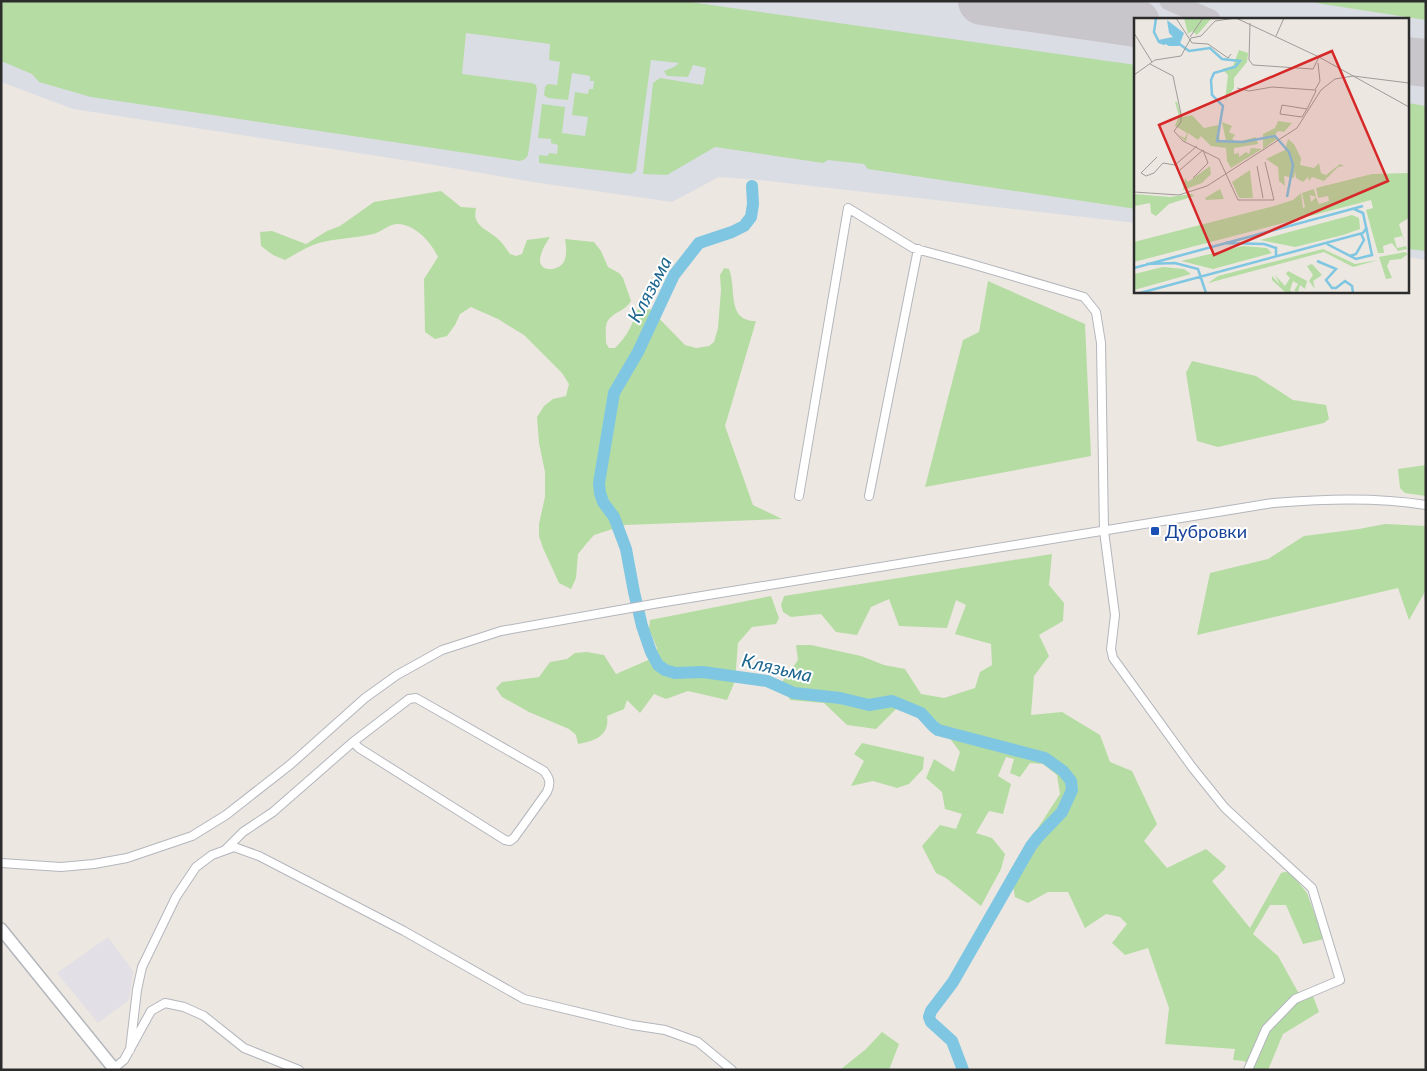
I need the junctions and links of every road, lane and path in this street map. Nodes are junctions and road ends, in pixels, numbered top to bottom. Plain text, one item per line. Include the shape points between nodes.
1 (918, 249) junction
2 (800, 496) dead end
3 (869, 496) dead end
4 (1426, 505) edge
5 (1104, 531) junction
6 (353, 742) junction
7 (225, 850) junction
8 (1, 863) edge
9 (1, 928) edge
10 (130, 1050) junction
11 (114, 1069) edge
12 (299, 1070) edge
13 (732, 1070) edge
14 (1248, 1070) edge

1 - 2 street via 848,208
1 - 3 street
1 - 5 street via 1084,297 1096,312 1101,343
4 - 5 street via 1361,499 1273,503
5 - 8 street via 501,631 442,650 397,675 365,698 291,764 226,815 192,836 127,858 94,864 61,867
5 - 14 street via 1115,615 1113,658 1225,808 1312,888 1340,980 1296,999 1266,1029
6 - 6 street via 409,699 416,698 544,771 550,784 514,838 505,840
6 - 7 street
7 - 10 street via 196,867 176,897 142,967
7 - 13 street via 234,847 259,856 404,931 524,999 665,1030 698,1042
9 - 11 street
10 - 11 street
10 - 12 street via 151,1011 165,1003 184,1006 204,1016 244,1048

